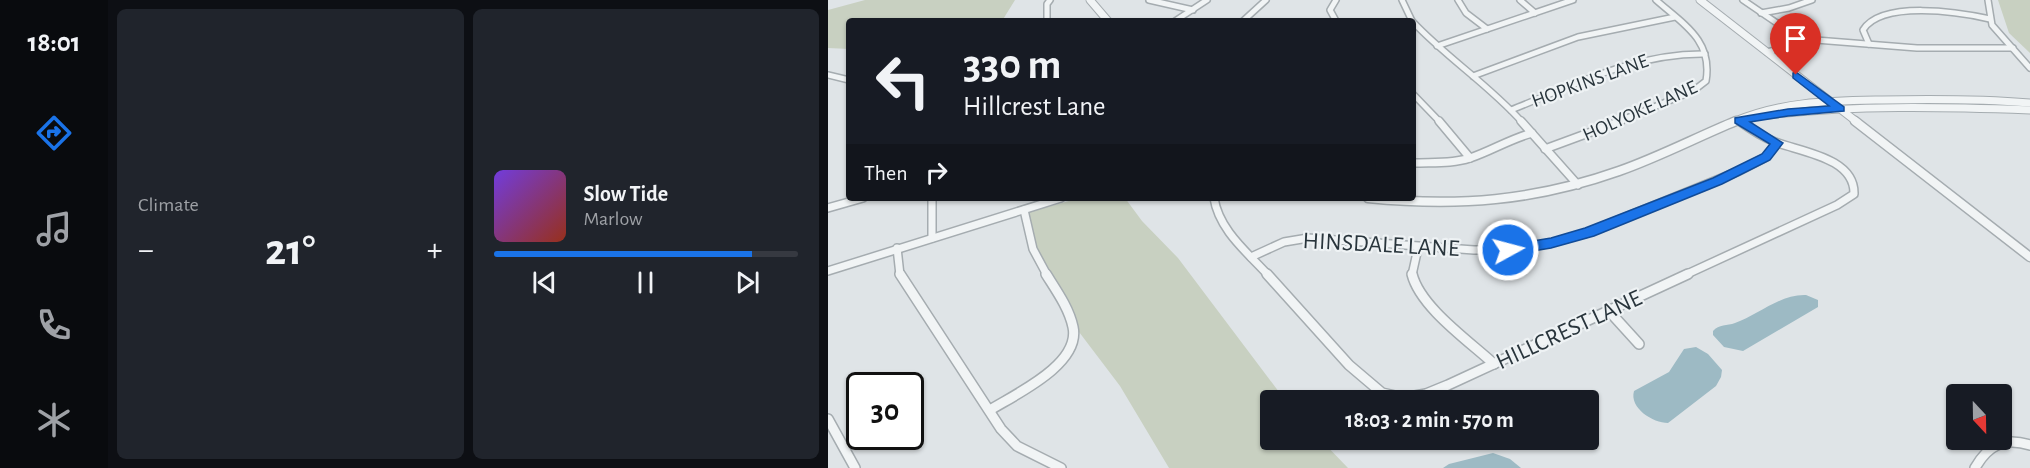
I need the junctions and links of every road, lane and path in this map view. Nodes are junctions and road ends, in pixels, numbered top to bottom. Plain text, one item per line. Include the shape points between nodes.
1 (1050, 0) edge
2 (1090, 0) edge
3 (1149, 0) edge
4 (1207, 0) edge
5 (1266, 0) edge
6 (1336, 0) edge
7 (1401, 0) edge
8 (1458, 0) edge
9 (1520, 0) edge
10 (1573, 0) edge
11 (1656, 0) edge
12 (1700, 0) edge
13 (1743, 0) edge
14 (1812, 0) edge
15 (1988, 0) edge
16 (1193, 10) junction
17 (1535, 13) junction
18 (1761, 13) junction
19 (1675, 17) junction
20 (1047, 18) edge
21 (1105, 18) edge
22 (1180, 18) edge
23 (1248, 18) edge
24 (1334, 18) edge
25 (1410, 18) edge
26 (1990, 19) junction
27 (1416, 26) edge
28 (1487, 29) junction
29 (1804, 37) junction
30 (1869, 45) junction
31 (1437, 46) junction
32 (2013, 48) junction
33 (1767, 52) junction
34 (1705, 54) junction
35 (2030, 69) edge
36 (828, 75) edge
37 (1473, 76) junction
38 (846, 79) edge
39 (1416, 97) edge
40 (1831, 102) junction
41 (2030, 103) edge
42 (1840, 109) junction
43 (1511, 110) junction
44 (2030, 110) edge
45 (1739, 121) junction
46 (1532, 133) junction
47 (1777, 143) junction
48 (1545, 149) junction
49 (1470, 158) junction
50 (1416, 163) edge
51 (1578, 185) junction
52 (852, 201) edge
53 (932, 201) edge
54 (1052, 201) edge
55 (1215, 201) edge
56 (1396, 201) edge
57 (828, 208) edge
58 (1024, 210) junction
59 (932, 237) junction
60 (897, 248) junction
61 (1418, 248) junction
62 (1251, 257) junction
63 (2030, 257) edge
64 (828, 271) edge
65 (1609, 311) junction
66 (1639, 344) dead end
67 (1494, 364) junction
68 (990, 410) junction
69 (828, 419) edge
70 (2030, 445) edge
71 (855, 468) edge
72 (1061, 468) edge
73 (1975, 468) edge

1 - 20 street
2 - 21 street
3 - 16 street
4 - 16 street
5 - 23 street
6 - 24 street via 1330,10
7 - 25 street
8 - 28 street via 1466,13
9 - 17 street
10 - 17 street
11 - 19 street, HOLYOKE LANE
12 - 33 street
13 - 18 street
14 - 18 street
15 - 26 street
16 - 22 street
17 - 28 street
18 - 29 street
19 - 34 street, HOLYOKE LANE via 1697,37
19 - 37 street via 1578,37
26 - 30 street via 1932,8 1900,9 1874,18 1864,27
26 - 32 street
27 - 31 street
28 - 31 street
29 - 30 street
29 - 33 street via 1792,46
30 - 32 street
31 - 37 street
32 - 35 street
33 - 40 street
34 - 43 street, HOPKINS LANE via 1633,62
34 - 48 street, HOLYOKE LANE via 1708,77 1699,88
36 - 38 street
37 - 43 street
39 - 49 street
40 - 41 street via 1942,99
40 - 42 street
40 - 45 street via 1773,108
42 - 44 street via 1934,106
42 - 45 street via 1788,112
42 - 63 street
43 - 46 street
45 - 47 street, HILLCREST LANE
45 - 51 street
46 - 48 street
46 - 49 street
47 - 61 street, HINSDALE LANE via 1766,157 1745,169 1571,238 1508,250
47 - 65 street, HILLCREST LANE via 1835,163 1853,178 1854,194 1838,205
48 - 51 street
49 - 50 street
51 - 56 street via 1526,198 1476,203
52 - 57 street
53 - 59 street
54 - 58 street
55 - 62 street, HILLCREST LANE via 1218,217
58 - 59 street
58 - 68 street via 1035,253 1074,324 1075,341 1054,367
59 - 60 street
60 - 64 street
60 - 68 street via 900,276
61 - 62 street, HINSDALE LANE via 1308,238 1284,242
61 - 67 street via 1412,275 1418,290
62 - 67 street, HILLCREST LANE via 1349,365 1382,393 1404,398 1426,394
65 - 66 street
65 - 67 street, HILLCREST LANE
68 - 72 street via 1017,446
69 - 71 street
70 - 73 street via 2009,441 1994,444 1982,452

